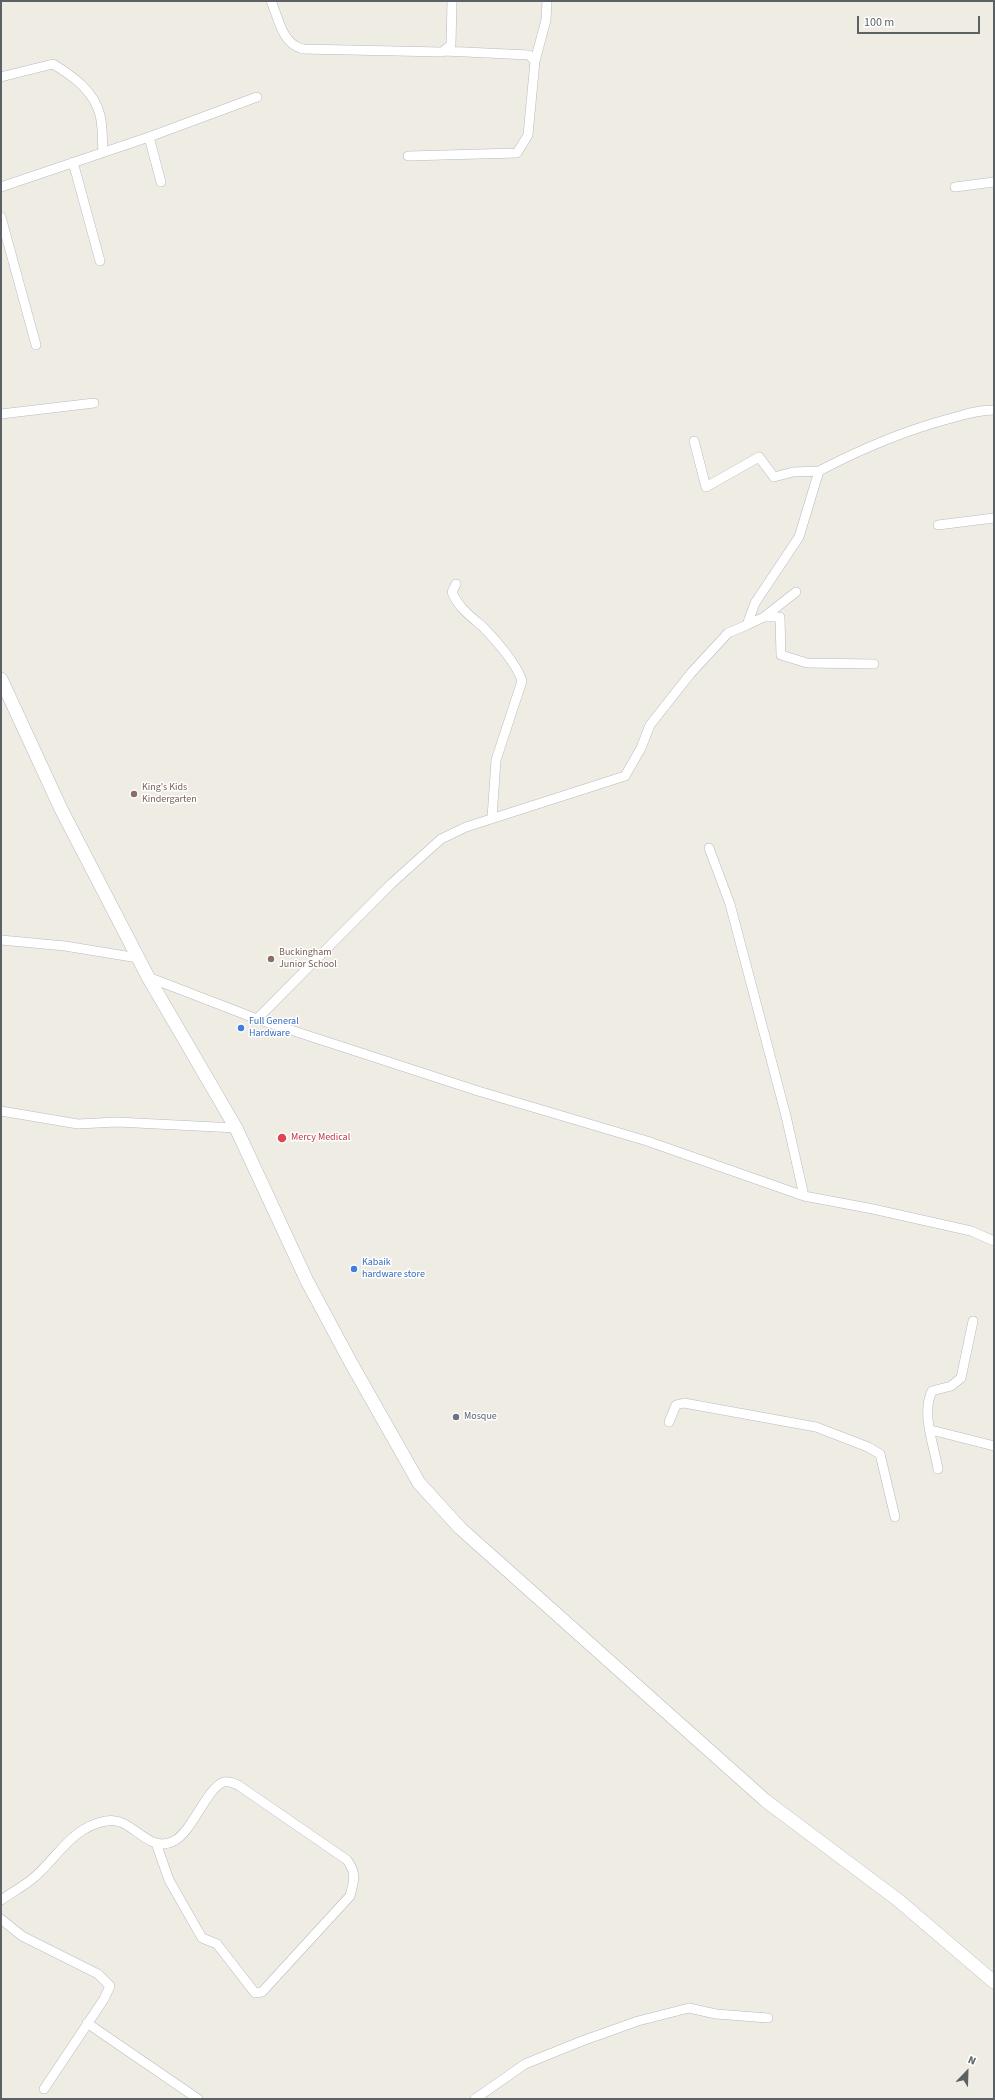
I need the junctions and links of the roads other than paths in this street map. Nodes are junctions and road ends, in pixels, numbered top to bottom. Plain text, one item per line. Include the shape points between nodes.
1 (271, 1) edge
2 (452, 1) edge
3 (547, 1) edge
4 (444, 51) junction
5 (535, 61) junction
6 (1, 77) edge
7 (257, 97) dead end
8 (149, 137) junction
9 (103, 152) junction
10 (408, 156) dead end
11 (73, 162) junction
12 (161, 182) dead end
13 (994, 182) edge
14 (1, 187) edge
15 (955, 187) dead end
16 (1, 217) edge
17 (100, 261) dead end
18 (36, 345) dead end
19 (94, 403) dead end
20 (994, 410) edge
21 (1, 414) edge
22 (694, 441) dead end
23 (819, 471) junction
24 (994, 518) edge
25 (938, 525) dead end
26 (456, 584) dead end
27 (796, 592) dead end
28 (764, 617) junction
29 (747, 625) junction
30 (874, 664) dead end
31 (1, 679) edge
32 (492, 818) junction
33 (709, 848) dead end
34 (1, 940) edge
35 (138, 958) junction
36 (148, 977) junction
37 (256, 1019) junction
38 (1, 1111) edge
39 (236, 1128) junction
40 (804, 1196) junction
41 (994, 1241) edge
42 (973, 1320) dead end
43 (668, 1422) dead end
44 (931, 1430) junction
45 (994, 1446) edge
46 (938, 1469) dead end
47 (895, 1517) dead end
48 (156, 1843) junction
49 (1, 1900) edge
50 (1, 1919) edge
51 (994, 1982) edge
52 (768, 2018) dead end
53 (87, 2022) junction
54 (44, 2089) dead end
55 (198, 2099) edge
56 (475, 2099) edge

1 - 4 street via 283,31 294,47
2 - 4 street via 451,45
3 - 5 street via 546,20
4 - 5 street via 529,55
5 - 10 street via 528,135 517,153
6 - 9 street via 54,64 73,76 86,89 100,115
7 - 8 street
8 - 9 street
8 - 12 street
9 - 11 street
11 - 14 street
11 - 17 street
13 - 15 street
16 - 18 street
19 - 21 street
20 - 23 street via 981,410 933,422 888,439
22 - 23 street via 706,488 759,457 774,477 793,472
23 - 29 street via 799,537 756,603
24 - 25 street
26 - 32 street via 452,592 456,601 503,650 522,681 496,760
27 - 28 street
28 - 29 street
28 - 30 street via 780,617 781,655 807,663
29 - 32 street via 728,633 691,673 650,725 641,748 625,776
31 - 35 street via 61,809
32 - 37 street via 441,839 391,884
33 - 40 street via 730,904 786,1116
34 - 35 street via 66,946
35 - 36 street
36 - 37 street
36 - 39 street
37 - 40 street via 478,1091 647,1141
38 - 39 street via 78,1124 117,1122
39 - 51 street via 307,1281 419,1483 460,1528 766,1801 898,1900
40 - 41 street via 971,1231
42 - 44 street via 961,1378 956,1384 932,1391 929,1398
43 - 47 street via 676,1405 684,1403 770,1420 805,1424 842,1436 880,1454
44 - 45 street
44 - 46 street
48 - 48 street via 166,1844 179,1838 198,1815 214,1789 224,1782 231,1782 347,1860 354,1870 354,1881 350,1896 262,1992 255,1993 217,1944 202,1938 169,1880
48 - 49 street via 148,1841 125,1823 115,1820 96,1823 81,1829 32,1879
50 - 53 street via 22,1936 106,1980 110,1986
52 - 56 street via 689,2008 638,2021 582,2040 525,2064
53 - 54 street
53 - 55 street

